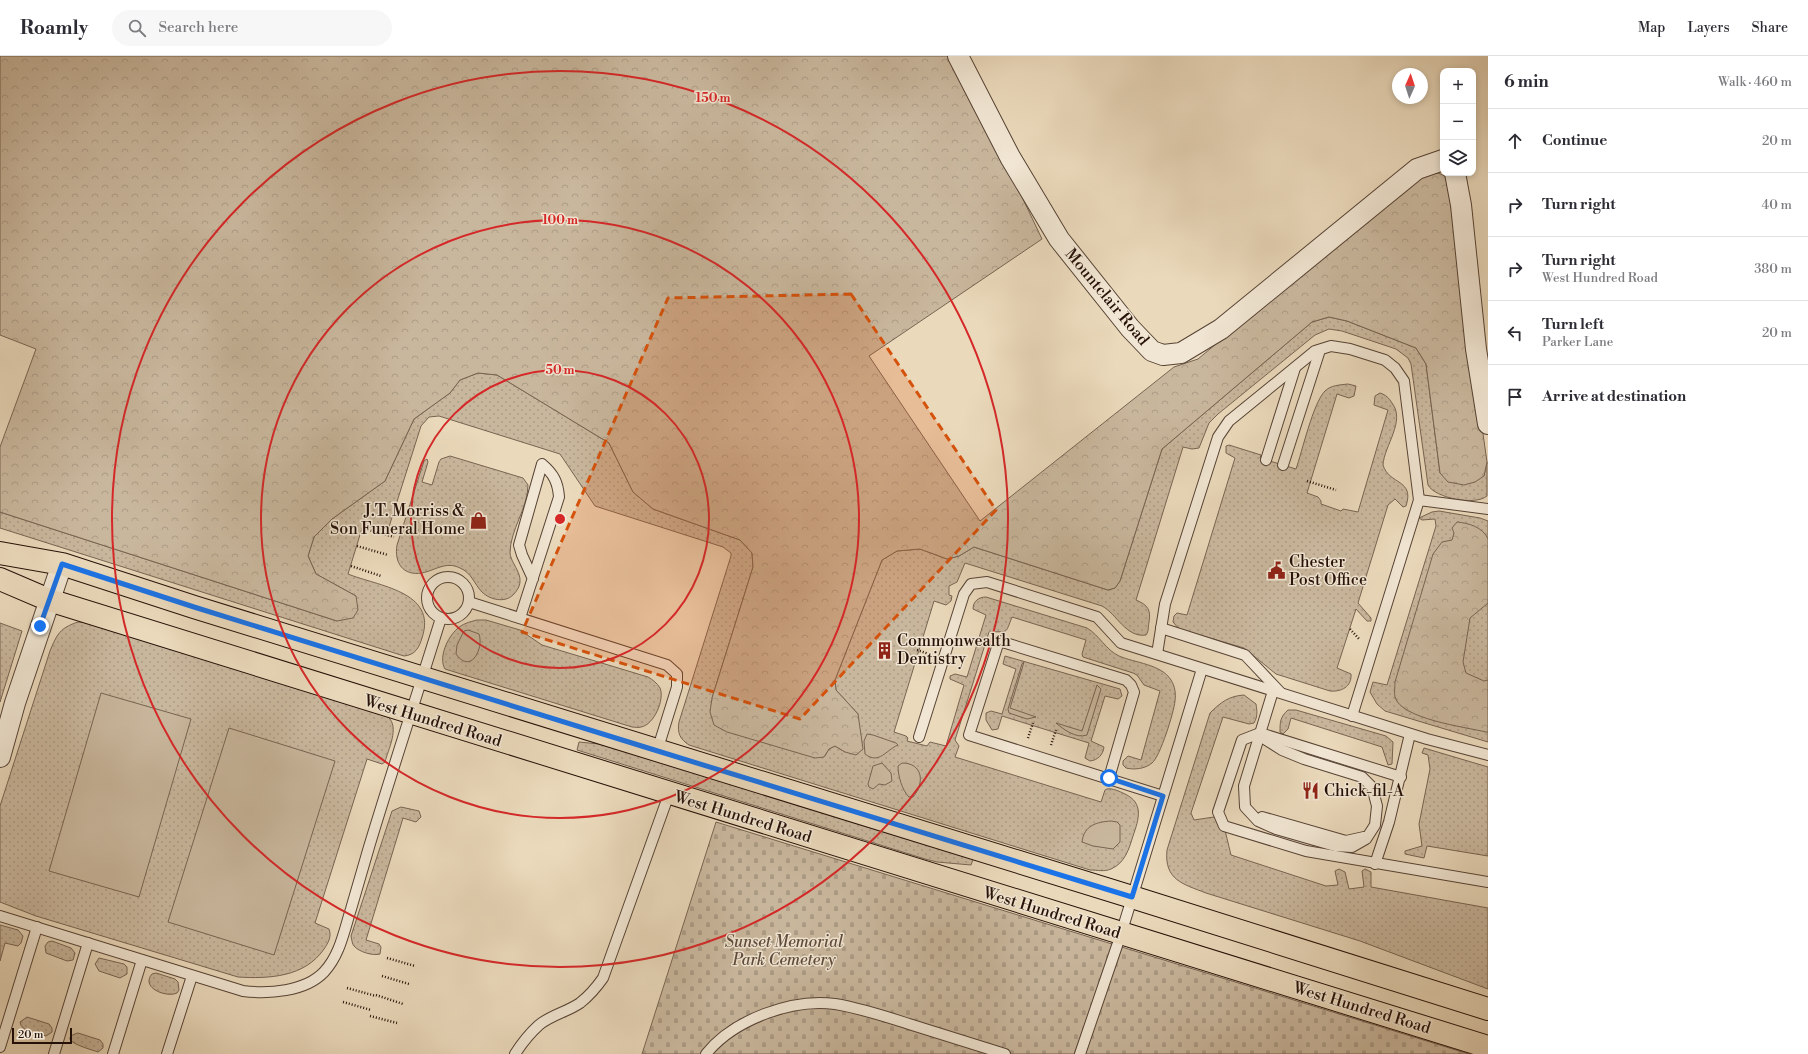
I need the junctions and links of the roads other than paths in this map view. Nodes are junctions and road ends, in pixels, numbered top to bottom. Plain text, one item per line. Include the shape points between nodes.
1 (958, 56) edge
2 (1440, 161) edge
3 (1456, 176) edge
4 (1320, 350) junction
5 (1295, 368) junction
6 (1488, 424) edge
7 (1266, 460) dead end
8 (1283, 465) dead end
9 (1419, 500) junction
10 (1488, 510) edge
11 (0, 553) edge
12 (62, 564) junction
13 (0, 579) edge
14 (533, 579) junction
15 (49, 600) junction
16 (469, 602) junction
17 (441, 618) junction
18 (520, 618) junction
19 (1161, 628) junction
20 (1157, 654) junction
21 (1202, 668) junction
22 (422, 677) junction
23 (1277, 692) junction
24 (411, 714) junction
25 (1352, 716) junction
26 (1260, 733) junction
27 (1410, 734) junction
28 (919, 737) dead end
29 (657, 751) junction
30 (1488, 756) edge
31 (0, 757) edge
32 (1400, 777) junction
33 (1109, 778) junction
34 (669, 794) junction
35 (1163, 796) junction
36 (1375, 864) junction
37 (1488, 882) edge
38 (1132, 897) junction
39 (0, 916) edge
40 (37, 927) junction
41 (1121, 934) junction
42 (88, 943) junction
43 (142, 960) junction
44 (192, 976) junction
45 (1488, 1009) edge
46 (0, 1047) edge
47 (1488, 1047) edge
48 (54, 1054) edge
49 (113, 1054) edge
50 (167, 1054) edge
51 (515, 1054) edge
52 (706, 1054) edge
53 (1005, 1054) edge
54 (1080, 1054) edge

1 - 2 street, Mountclair Road via 1010,156 1059,239 1130,328 1152,351 1163,355 1181,353 1222,329 1417,169
3 - 6 street via 1461,205 1476,350
4 - 5 lane via 1315,351
4 - 8 lane
4 - 9 lane via 1331,346 1385,360 1404,380
5 - 7 lane
5 - 19 lane via 1229,422 1218,437 1165,604
9 - 10 lane
9 - 25 lane
11 - 12 main road
12 - 15 street
12 - 22 main road
13 - 15 main road, West Hundred Road
14 - 14 lane via 559,498 558,485 552,473 542,464 520,545
14 - 18 lane
15 - 24 main road, West Hundred Road
15 - 31 street
16 - 17 lane via 461,615 448,620
16 - 17 lane via 468,591 460,580 446,577 439,579 428,589 427,603 430,610
16 - 18 lane
17 - 22 lane
18 - 29 lane via 667,665 677,674 677,687
19 - 20 lane
19 - 23 lane via 1245,654
20 - 21 lane
20 - 28 lane via 1121,643 1097,617 987,582 971,584 964,594
21 - 23 lane
21 - 35 lane
22 - 24 lane
22 - 29 main road
23 - 25 lane
23 - 26 lane
24 - 34 main road, West Hundred Road
24 - 44 lane via 342,940 329,966 322,974 305,984 262,994
25 - 27 lane
26 - 26 lane via 1282,750 1362,777 1372,787 1377,806 1375,825 1366,839 1352,847 1336,846 1276,829 1258,821 1245,808 1244,786
26 - 32 lane
26 - 36 lane via 1242,740 1218,812 1224,826 1306,851
27 - 30 lane
27 - 32 lane
29 - 38 main road
32 - 36 lane via 1390,822
33 - 33 lane via 969,735 999,641 1126,680 1131,685 1134,692
33 - 35 lane
34 - 41 main road, West Hundred Road
34 - 51 lane via 603,978 579,1004 539,1025 523,1041
35 - 38 lane
36 - 37 lane
38 - 41 lane
38 - 45 main road
39 - 40 lane
40 - 42 lane
40 - 46 lane
41 - 47 main road, West Hundred Road
41 - 54 lane
42 - 43 lane
42 - 48 lane
43 - 44 lane
43 - 49 lane
44 - 50 lane
52 - 53 lane via 730,1031 776,1010 805,1004 834,1004 865,1010

